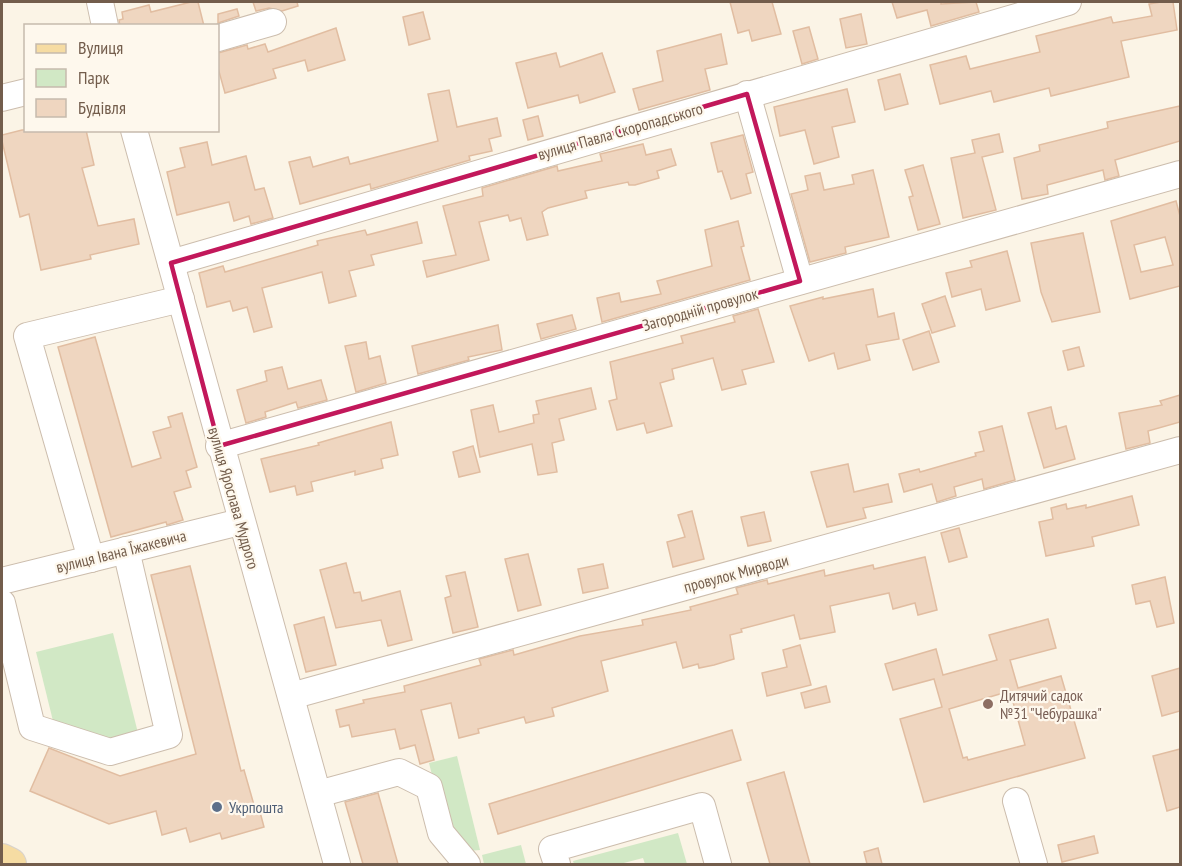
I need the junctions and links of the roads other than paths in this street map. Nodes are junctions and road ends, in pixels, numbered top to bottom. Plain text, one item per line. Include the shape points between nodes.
1 (99, 2) edge
2 (1068, 2) edge
3 (273, 22) dead end
4 (104, 24) edge
5 (219, 38) edge
6 (24, 92) edge
7 (747, 94) junction
8 (2, 98) edge
9 (135, 132) edge
10 (1180, 174) edge
11 (171, 263) junction
12 (801, 281) junction
13 (181, 299) junction
14 (219, 446) junction
15 (1180, 450) edge
16 (240, 522) junction
17 (126, 550) junction
18 (91, 559) junction
19 (2, 580) edge
20 (2, 603) edge
21 (291, 696) junction
22 (318, 794) junction
23 (1017, 801) dead end
24 (2, 860) edge
25 (10, 864) edge
26 (337, 864) edge
27 (467, 864) edge
28 (557, 864) edge
29 (718, 864) edge
30 (1034, 864) edge

1 - 4 street
2 - 7 street, вулиця Павла Скоропадського
3 - 5 street
6 - 8 street
7 - 11 street, вулиця Павла Скоропадського
7 - 12 street
9 - 11 street, вулиця Ярослава Мудрого
10 - 12 street, Загородній провулок
11 - 13 street, вулиця Ярослава Мудрого
12 - 14 street, Загородній провулок
13 - 14 street, вулиця Ярослава Мудрого
13 - 18 street via 27,336
14 - 16 street, вулиця Ярослава Мудрого
15 - 21 street, провулок Мирводи
16 - 17 street, вулиця Івана Їжакевича
16 - 21 street, вулиця Ярослава Мудрого
17 - 18 street, вулиця Івана Їжакевича
17 - 20 street via 169,735 111,752 32,727
18 - 19 street, вулиця Івана Їжакевича
21 - 22 street, вулиця Ярослава Мудрого
22 - 26 street, вулиця Ярослава Мудрого
22 - 27 street via 399,772 429,787 441,833
23 - 30 street
24 - 25 main road
28 - 29 street via 552,849 702,806

